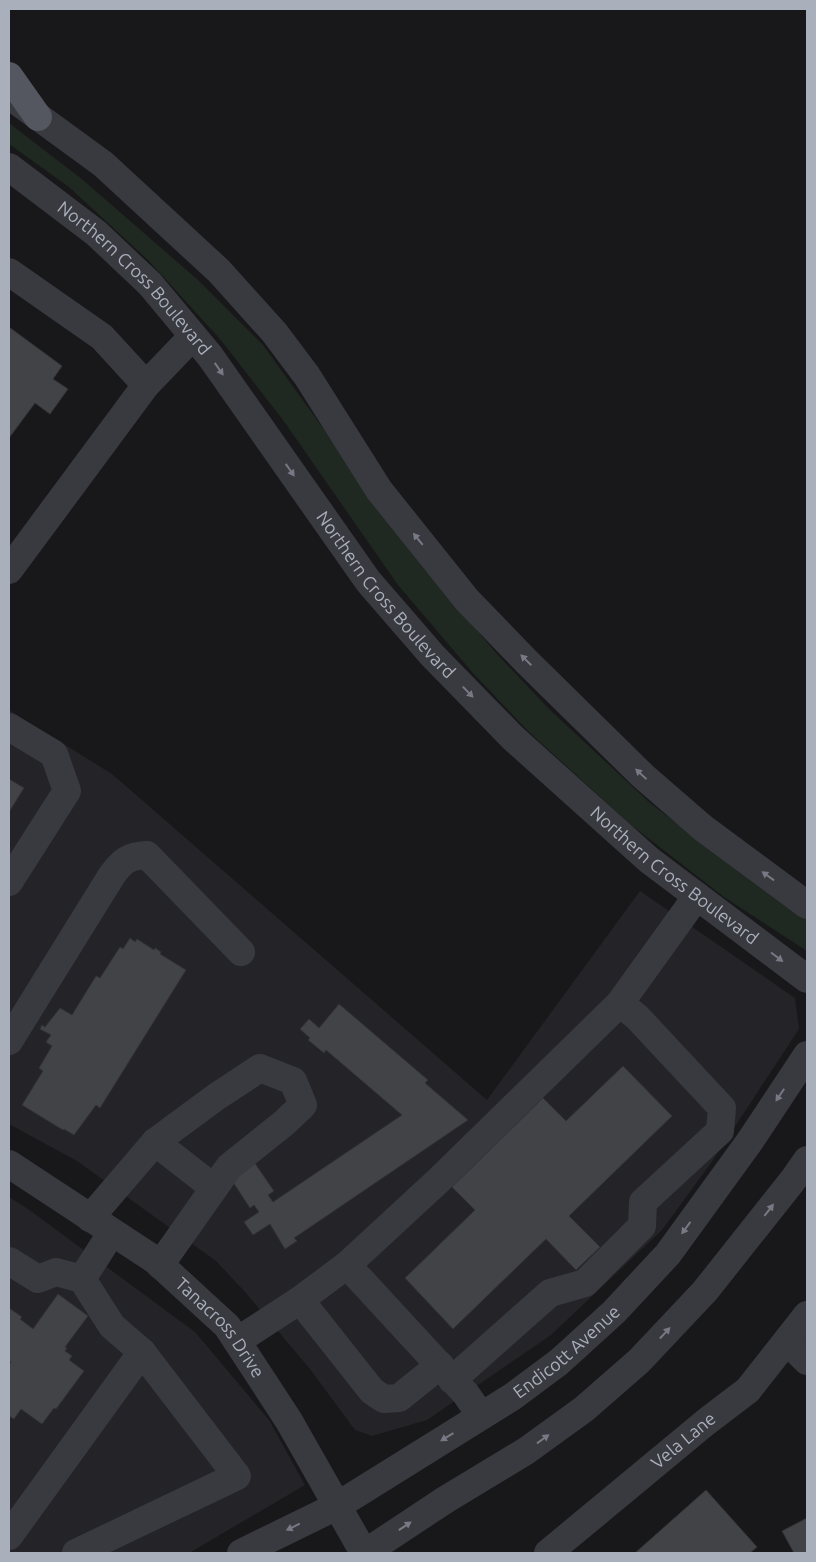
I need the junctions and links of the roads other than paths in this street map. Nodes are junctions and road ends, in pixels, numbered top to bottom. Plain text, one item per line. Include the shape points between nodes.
1 (9, 76) edge
2 (9, 94) edge
3 (38, 118) junction
4 (9, 167) edge
5 (9, 272) edge
6 (193, 336) junction
7 (146, 385) junction
8 (9, 570) edge
9 (9, 727) edge
10 (9, 882) edge
11 (697, 896) junction
12 (807, 905) edge
13 (241, 952) dead end
14 (807, 979) edge
15 (620, 1003) junction
16 (9, 1041) edge
17 (807, 1055) edge
18 (156, 1142) junction
19 (807, 1160) edge
20 (9, 1164) edge
21 (214, 1188) junction
22 (101, 1225) junction
23 (9, 1261) edge
24 (160, 1265) junction
25 (347, 1266) junction
26 (82, 1280) junction
27 (300, 1300) junction
28 (807, 1315) edge
29 (237, 1341) junction
30 (787, 1342) junction
31 (142, 1352) junction
32 (807, 1361) edge
33 (446, 1372) junction
34 (481, 1416) junction
35 (337, 1506) junction
36 (9, 1536) edge
37 (76, 1553) edge
38 (241, 1553) edge
39 (365, 1553) edge
40 (548, 1553) edge

1 - 3 main road
2 - 3 street
12 -> 3 street via 703,828 643,776 527,662 467,600 378,490 307,376 274,332 219,271 103,164
4 - 6 street, Northern Cross Boulevard via 96,233 150,284
5 - 7 street via 102,337
6 - 7 street
6 -> 11 street, Northern Cross Boulevard via 368,581 432,656 512,738 649,860
7 - 8 street
9 - 10 street via 54,754 67,791
11 -> 14 street, Northern Cross Boulevard
11 - 15 street
13 - 16 street via 147,855 134,856 121,862 112,875
15 - 25 street via 440,1180
15 - 33 street via 722,1108 720,1131 643,1202 642,1226 585,1283 550,1293
17 -> 34 street, Endicott Avenue via 750,1141 668,1254 614,1312 559,1362
18 - 21 street
18 - 21 street via 260,1068 294,1081 303,1105 229,1166
18 - 22 street
39 -> 19 street via 526,1451 584,1409 639,1361 705,1291
20 - 22 street, Tanacross Drive
21 - 24 street
22 - 24 street, Tanacross Drive
22 - 26 street
23 - 26 street via 38,1278 56,1272
24 - 29 street, Tanacross Drive via 228,1326
25 - 27 street
25 - 33 street
26 - 31 street via 112,1326
27 - 29 street
27 - 33 street via 372,1391 384,1399 399,1398
28 - 30 street, Vela Lane
29 - 35 street, Tanacross Drive via 289,1421
30 - 32 street
30 - 40 street, Vela Lane via 748,1390
31 - 36 street
31 - 37 street via 237,1476
33 - 34 street
34 -> 35 street, Endicott Avenue
35 -> 38 street, Endicott Avenue
35 - 39 street, Tanacross Drive

